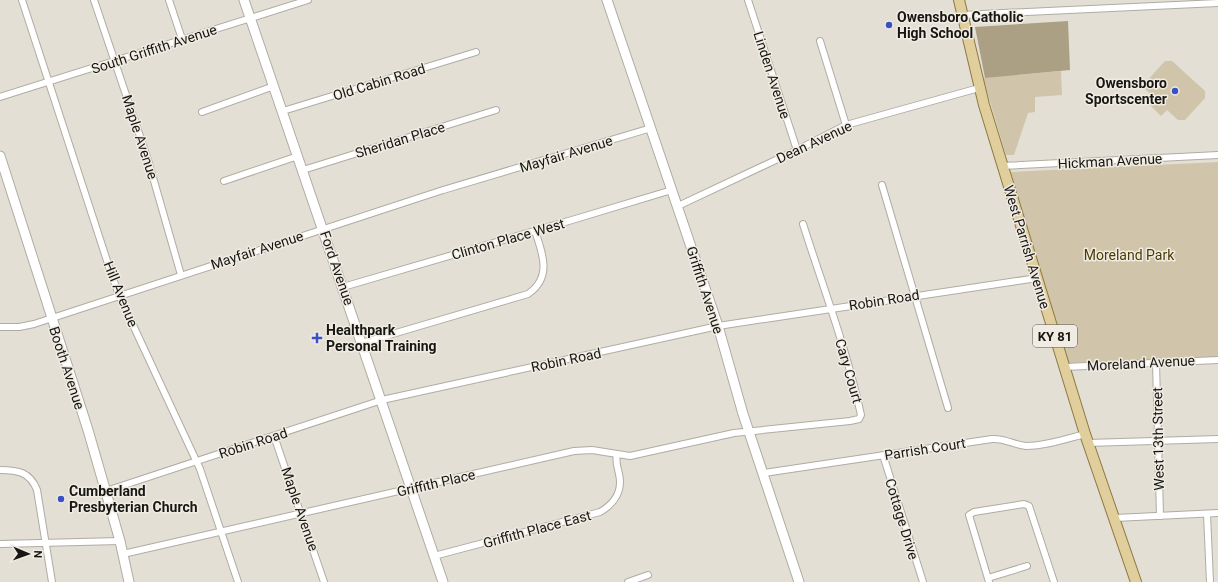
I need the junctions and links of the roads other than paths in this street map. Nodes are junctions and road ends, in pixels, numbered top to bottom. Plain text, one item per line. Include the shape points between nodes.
1 (22, 0) edge
2 (94, 0) edge
3 (169, 0) edge
4 (244, 0) edge
5 (308, 0) edge
6 (606, 0) edge
7 (748, 0) edge
8 (959, 0) edge
9 (1218, 3) edge
10 (962, 15) junction
11 (250, 18) junction
12 (182, 39) junction
13 (820, 41) dead end
14 (476, 52) dead end
15 (115, 61) junction
16 (49, 82) junction
17 (274, 86) junction
18 (979, 88) junction
19 (0, 97) edge
20 (496, 110) dead end
21 (202, 112) dead end
22 (283, 112) junction
23 (846, 125) junction
24 (651, 128) junction
25 (798, 150) junction
26 (1218, 155) edge
27 (0, 156) edge
28 (298, 156) junction
29 (1002, 166) junction
30 (303, 170) junction
31 (224, 182) dead end
32 (882, 185) dead end
33 (672, 190) junction
34 (678, 206) junction
35 (803, 224) dead end
36 (323, 229) junction
37 (535, 231) junction
38 (181, 275) junction
39 (1037, 278) junction
40 (343, 287) junction
41 (913, 295) junction
42 (119, 296) junction
43 (830, 309) junction
44 (52, 318) junction
45 (718, 326) junction
46 (0, 327) edge
47 (362, 342) junction
48 (1218, 360) edge
49 (1156, 362) junction
50 (1064, 367) junction
51 (382, 400) junction
52 (948, 408) dead end
53 (749, 431) junction
54 (274, 436) junction
55 (1086, 438) junction
56 (1218, 439) edge
57 (1159, 441) junction
58 (617, 455) junction
59 (883, 455) junction
60 (196, 462) junction
61 (0, 470) edge
62 (764, 473) junction
63 (411, 488) junction
64 (106, 491) junction
65 (1218, 513) edge
66 (302, 514) junction
67 (1207, 514) junction
68 (1160, 516) junction
69 (1115, 518) junction
70 (221, 533) junction
71 (120, 541) junction
72 (45, 543) junction
73 (0, 544) edge
74 (123, 554) junction
75 (434, 556) junction
76 (1027, 566) dead end
77 (648, 575) dead end
78 (988, 580) edge
79 (52, 582) edge
80 (129, 582) edge
81 (238, 582) edge
82 (324, 582) edge
83 (443, 582) edge
84 (628, 582) edge
85 (799, 582) edge
86 (923, 582) edge
87 (1054, 582) edge
88 (1136, 582) edge
89 (1210, 582) edge

1 - 16 street, Hill Avenue
2 - 15 street, Maple Avenue
3 - 12 street
4 - 11 street, Ford Avenue
5 - 11 street, South Griffith Avenue
6 - 24 street, Griffith Avenue
7 - 25 street, Linden Avenue
8 - 10 main road, West Parrish Avenue / KY 81
9 - 10 street
10 - 18 main road, West Parrish Avenue / KY 81
11 - 12 street, South Griffith Avenue
11 - 17 street, Ford Avenue
12 - 15 street, South Griffith Avenue
13 - 23 street
14 - 22 street, Old Cabin Road
15 - 16 street, South Griffith Avenue
15 - 38 street, Maple Avenue via 148,160
16 - 19 street, South Griffith Avenue
16 - 42 street, Hill Avenue
17 - 21 street
17 - 22 street, Ford Avenue
18 - 23 street, Dean Avenue
18 - 29 main road, West Parrish Avenue / KY 81
20 - 30 street, Sheridan Place
22 - 28 street, Ford Avenue
23 - 25 street, Dean Avenue
24 - 33 street, Griffith Avenue
24 - 36 street, Mayfair Avenue
25 - 34 street, Dean Avenue
26 - 29 street, Hickman Avenue
27 - 44 street, Booth Avenue
28 - 30 street, Ford Avenue
28 - 31 street
29 - 39 main road, West Parrish Avenue / KY 81
30 - 36 street, Ford Avenue
32 - 41 street
33 - 34 street, Griffith Avenue
33 - 37 street, Clinton Place West
34 - 45 street, Griffith Avenue
35 - 43 street
36 - 38 street, Mayfair Avenue
36 - 40 street, Ford Avenue
37 - 40 street, Clinton Place West
37 - 47 street via 544,261 544,275 538,286 528,294
38 - 42 street, Mayfair Avenue
39 - 41 street, Robin Road
39 - 50 main road, West Parrish Avenue / KY 81
40 - 47 street, Ford Avenue
41 - 43 street, Robin Road
41 - 52 street
42 - 44 street, Mayfair Avenue
42 - 60 street, Hill Avenue
43 - 45 street, Robin Road
43 - 53 street, Cary Court via 861,418 850,422
44 - 46 street, Mayfair Avenue via 19,327
44 - 64 street, Booth Avenue
45 - 51 street, Robin Road
45 - 53 street, Griffith Avenue
47 - 51 street, Ford Avenue
48 - 49 street, Moreland Avenue
49 - 50 street, Moreland Avenue
49 - 57 street, West 13th Street
50 - 55 main road, West Parrish Avenue / KY 81
51 - 54 street, Robin Road
51 - 63 street, Ford Avenue
53 - 58 street, Griffith Place via 630,456
53 - 62 street, Griffith Avenue
54 - 60 street, Robin Road
54 - 66 street, Maple Avenue
55 - 57 street, Parrish Court
55 - 59 street, Parrish Court via 1030,445 1020,445 1005,439 992,439
55 - 69 main road, West Parrish Avenue / KY 81
56 - 57 street, Parrish Court
57 - 68 street, West 13th Street
58 - 63 street, Griffith Place via 592,450 574,451
58 - 75 street, Griffith Place East via 620,481 618,492 612,503 600,512
59 - 62 street, Parrish Court
59 - 86 street, Cottage Drive
60 - 64 street, Robin Road
60 - 70 street, Hill Avenue
61 - 72 street via 25,473 34,483
62 - 85 street, Griffith Avenue
63 - 66 street, Griffith Place
63 - 75 street, Ford Avenue
64 - 71 street, Booth Avenue
65 - 67 street
66 - 70 street, Griffith Place
66 - 82 street, Maple Avenue
67 - 68 street
67 - 89 street
68 - 69 street
69 - 88 main road, West Parrish Avenue / KY 81
70 - 74 street, Griffith Place
70 - 81 street, Hill Avenue
71 - 72 street
71 - 74 street, Booth Avenue
72 - 73 street
72 - 79 street
74 - 80 street, Booth Avenue
75 - 83 street, Ford Avenue
76 - 78 street
77 - 84 street
78 - 87 street via 969,515 1024,504 1029,506

